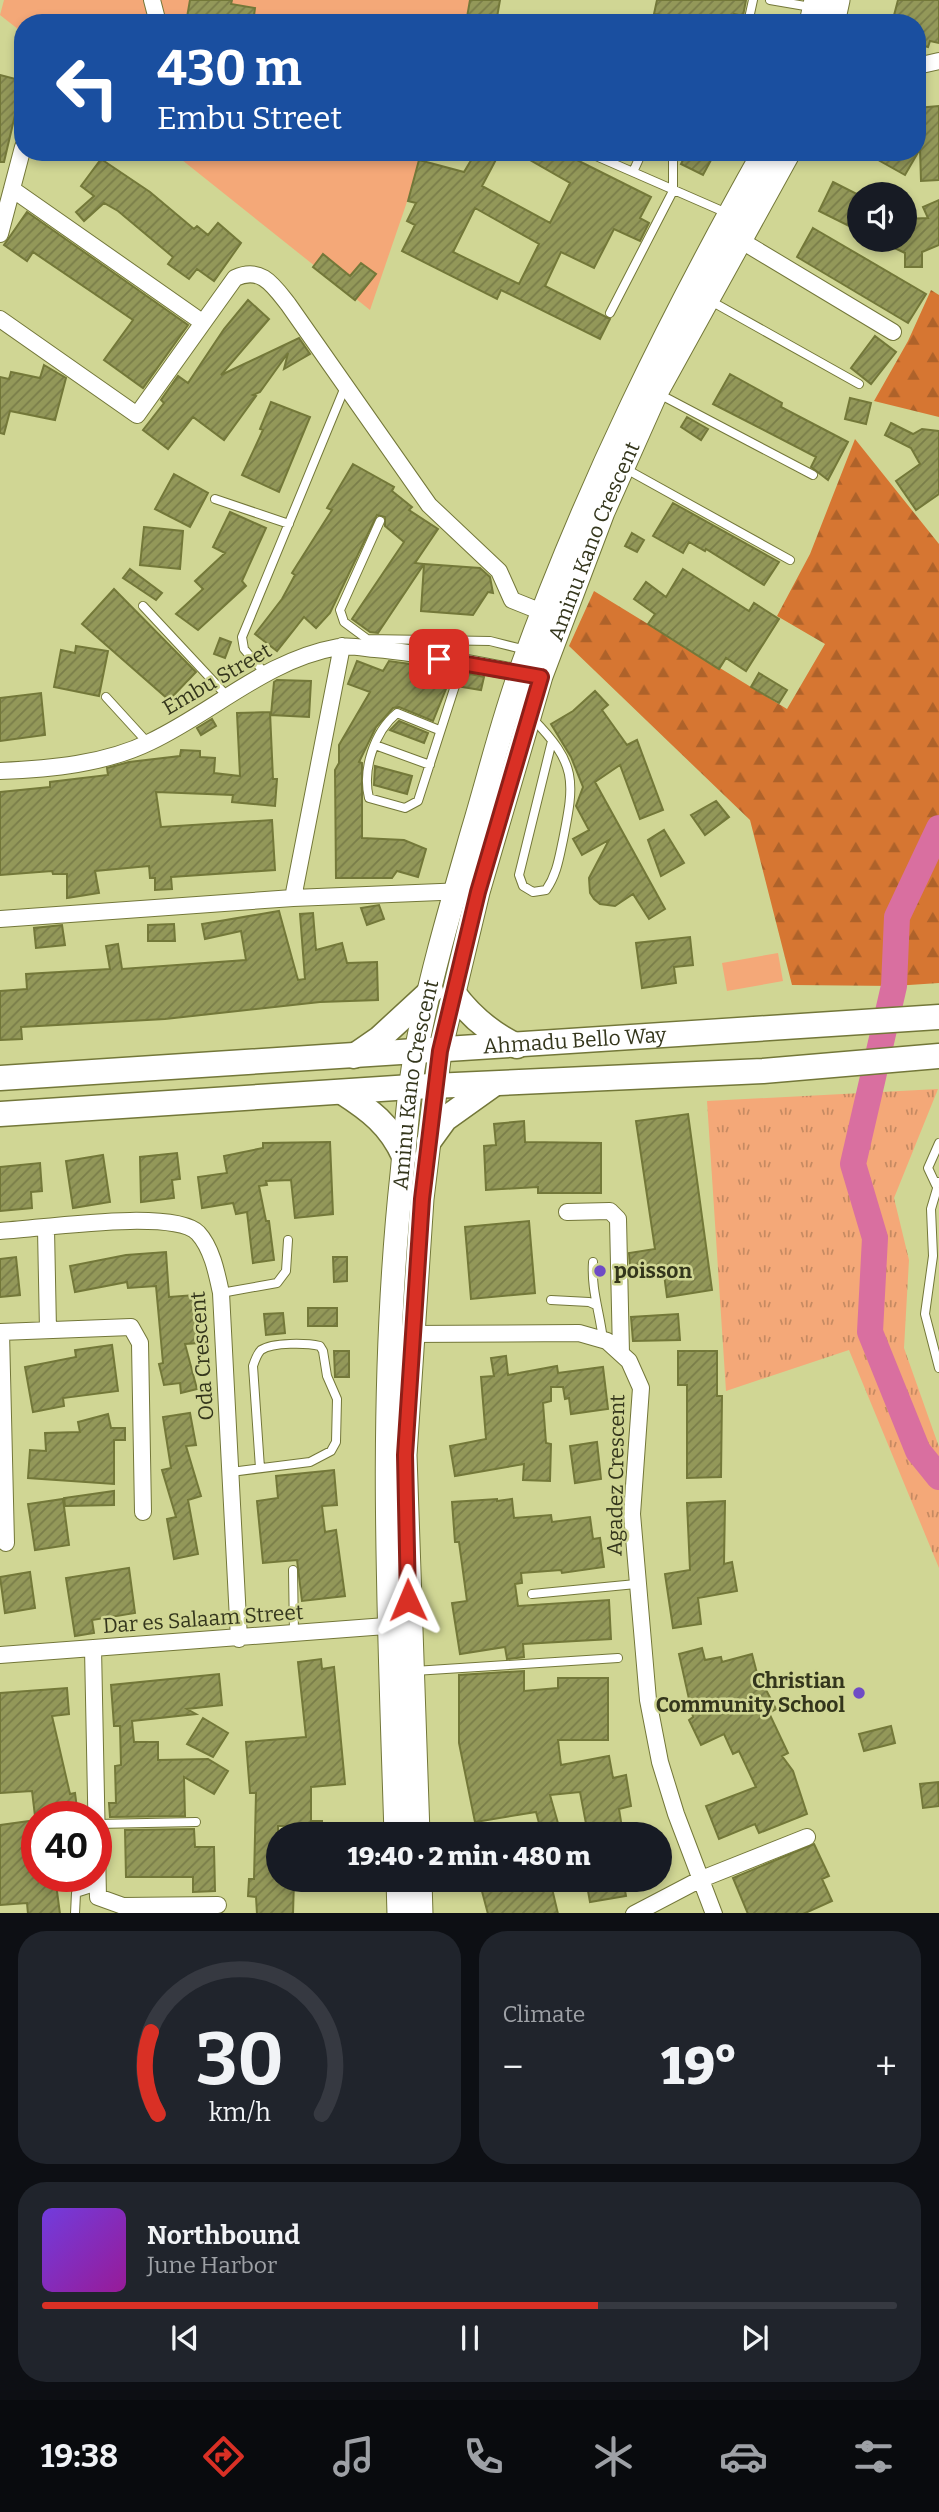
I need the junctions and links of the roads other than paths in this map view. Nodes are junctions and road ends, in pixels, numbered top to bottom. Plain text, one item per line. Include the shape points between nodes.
1 (770, 0) edge
2 (814, 10) edge
3 (19, 161) edge
4 (608, 161) edge
5 (638, 161) edge
6 (675, 161) edge
7 (759, 161) edge
8 (784, 161) edge
9 (633, 172) junction
10 (12, 189) junction
11 (673, 191) junction
12 (730, 214) junction
13 (0, 234) edge
14 (740, 240) junction
15 (707, 299) junction
16 (610, 313) dead end
17 (0, 319) edge
18 (202, 322) junction
19 (893, 332) dead end
20 (859, 384) dead end
21 (345, 387) junction
22 (656, 393) junction
23 (623, 467) junction
24 (813, 475) dead end
25 (215, 499) dead end
26 (380, 521) dead end
27 (289, 524) junction
28 (790, 560) dead end
29 (143, 606) dead end
30 (542, 612) junction
31 (342, 646) junction
32 (528, 650) junction
33 (462, 664) junction
34 (264, 673) junction
35 (530, 675) junction
36 (228, 696) junction
37 (106, 697) dead end
38 (530, 716) junction
39 (439, 730) junction
40 (552, 741) junction
41 (148, 743) junction
42 (375, 745) junction
43 (430, 765) junction
44 (0, 771) edge
45 (467, 891) junction
46 (293, 898) junction
47 (0, 919) edge
48 (442, 993) junction
49 (939, 1017) edge
50 (517, 1046) junction
51 (440, 1051) junction
52 (415, 1053) junction
53 (939, 1056) edge
54 (352, 1057) junction
55 (0, 1079) edge
56 (495, 1084) junction
57 (411, 1087) junction
58 (436, 1087) junction
59 (342, 1092) junction
60 (0, 1114) edge
61 (429, 1141) junction
62 (939, 1143) edge
63 (404, 1156) junction
64 (938, 1183) edge
65 (567, 1212) dead end
66 (46, 1229) junction
67 (0, 1231) edge
68 (288, 1240) dead end
69 (593, 1262) dead end
70 (222, 1293) junction
71 (551, 1300) dead end
72 (596, 1306) junction
73 (48, 1330) junction
74 (0, 1332) edge
75 (388, 1334) junction
76 (413, 1334) junction
77 (603, 1340) junction
78 (621, 1353) junction
79 (939, 1368) edge
80 (260, 1468) junction
81 (231, 1472) junction
82 (143, 1512) dead end
83 (6, 1543) dead end
84 (293, 1570) dead end
85 (636, 1584) junction
86 (532, 1594) dead end
87 (398, 1625) junction
88 (294, 1634) junction
89 (239, 1639) junction
90 (93, 1648) junction
91 (0, 1655) edge
92 (618, 1658) dead end
93 (411, 1671) junction
94 (96, 1801) edge
95 (196, 1822) dead end
96 (396, 1822) edge
97 (417, 1822) edge
98 (112, 1824) edge
99 (807, 1837) dead end
100 (699, 1880) junction
101 (79, 1892) edge
102 (98, 1892) edge
103 (398, 1892) edge
104 (420, 1892) edge
105 (218, 1905) dead end
106 (75, 1913) edge
107 (399, 1913) edge
108 (421, 1913) edge
109 (634, 1913) edge
110 (714, 1913) edge

1 - 2 lane
3 - 10 street
4 - 9 lane
5 - 9 lane
6 - 11 lane
7 - 12 street, Aminu Kano Crescent
8 - 14 street, Aminu Kano Crescent
9 - 11 lane
10 - 13 street
10 - 18 street
11 - 12 lane
11 - 16 lane
12 - 30 street, Aminu Kano Crescent via 640,384
14 - 15 street, Aminu Kano Crescent
14 - 19 street
15 - 20 lane
15 - 22 street, Aminu Kano Crescent
17 - 18 street via 136,415
18 - 21 street via 235,278 257,274 275,287
21 - 27 lane
21 - 30 street via 429,505 499,571 512,600
22 - 23 street, Aminu Kano Crescent
22 - 24 lane
23 - 28 lane
23 - 35 street, Aminu Kano Crescent
25 - 27 lane
26 - 32 lane via 340,610 344,621 367,639 490,641
27 - 34 lane via 242,637 244,649
29 - 36 lane
30 - 32 street, Aminu Kano Crescent
31 - 33 street, Embu Street via 393,650
31 - 34 street, Embu Street via 311,653
31 - 46 street
32 - 35 street, Aminu Kano Crescent
33 - 35 street, Embu Street
33 - 39 lane
34 - 36 street, Embu Street
35 - 38 street, Aminu Kano Crescent
35 - 45 street, Aminu Kano Crescent
36 - 41 street, Embu Street
37 - 41 lane
38 - 40 lane
38 - 45 street, Aminu Kano Crescent
39 - 42 lane via 397,712
39 - 43 lane
40 - 40 lane via 519,874 523,886 533,892 546,890 555,877 573,789 569,771
41 - 44 street, Embu Street via 44,769
42 - 43 lane
42 - 43 lane via 364,779 369,798 412,807
45 - 46 street
45 - 48 street, Aminu Kano Crescent
46 - 47 street
48 - 50 main road via 495,1035
48 - 51 street, Aminu Kano Crescent
48 - 52 street, Aminu Kano Crescent
48 - 54 main road
49 - 50 main road, Ahmadu Bello Way
50 - 51 main road, Ahmadu Bello Way
51 - 52 main road, Ahmadu Bello Way
51 - 58 street, Aminu Kano Crescent
52 - 54 main road, Ahmadu Bello Way
52 - 57 street, Aminu Kano Crescent
53 - 56 main road, Ahmadu Bello Way via 763,1072
54 - 55 main road, Ahmadu Bello Way
56 - 58 main road, Ahmadu Bello Way
56 - 61 main road via 444,1119
57 - 58 main road, Ahmadu Bello Way
57 - 59 main road, Ahmadu Bello Way
57 - 63 street, Aminu Kano Crescent
58 - 61 street, Aminu Kano Crescent
59 - 60 main road, Ahmadu Bello Way
59 - 63 main road via 376,1114 394,1133
61 - 76 street, Aminu Kano Crescent
62 - 64 lane via 928,1168
63 - 75 street, Aminu Kano Crescent
64 - 79 lane via 931,1209 933,1256 925,1314
65 - 78 street via 610,1211 618,1219
66 - 67 street, Oda Crescent
66 - 70 street, Oda Crescent via 107,1222 176,1222 198,1233 213,1260
66 - 73 street
68 - 70 lane via 286,1272 277,1283
69 - 72 lane
70 - 81 street, Oda Crescent
71 - 72 lane
72 - 77 lane
73 - 74 street
73 - 82 street via 131,1327 140,1343
74 - 83 street
75 - 76 street, Agadez Crescent
75 - 87 street, Aminu Kano Crescent via 385,1456
76 - 77 street, Agadez Crescent via 579,1333
76 - 87 street, Aminu Kano Crescent
77 - 78 street, Agadez Crescent
78 - 85 street, Agadez Crescent via 641,1388 632,1514
80 - 80 lane via 256,1357 271,1347 320,1346 337,1399 336,1443 331,1451 310,1462
80 - 81 lane
81 - 89 street, Oda Crescent
84 - 88 lane
85 - 86 lane
85 - 100 street, Agadez Crescent via 648,1700 660,1762
87 - 88 street, Dar es Salaam Street
87 - 93 street, Aminu Kano Crescent
87 - 96 street, Aminu Kano Crescent
88 - 89 street, Dar es Salaam Street
89 - 90 street, Dar es Salaam Street
90 - 91 street, Dar es Salaam Street
90 - 94 street
92 - 93 lane
93 - 97 street, Aminu Kano Crescent
95 - 98 lane
99 - 100 street
100 - 109 street
100 - 110 street, Agadez Crescent
101 - 106 lane
102 - 105 street via 98,1897 123,1906
103 - 107 street
104 - 108 street

